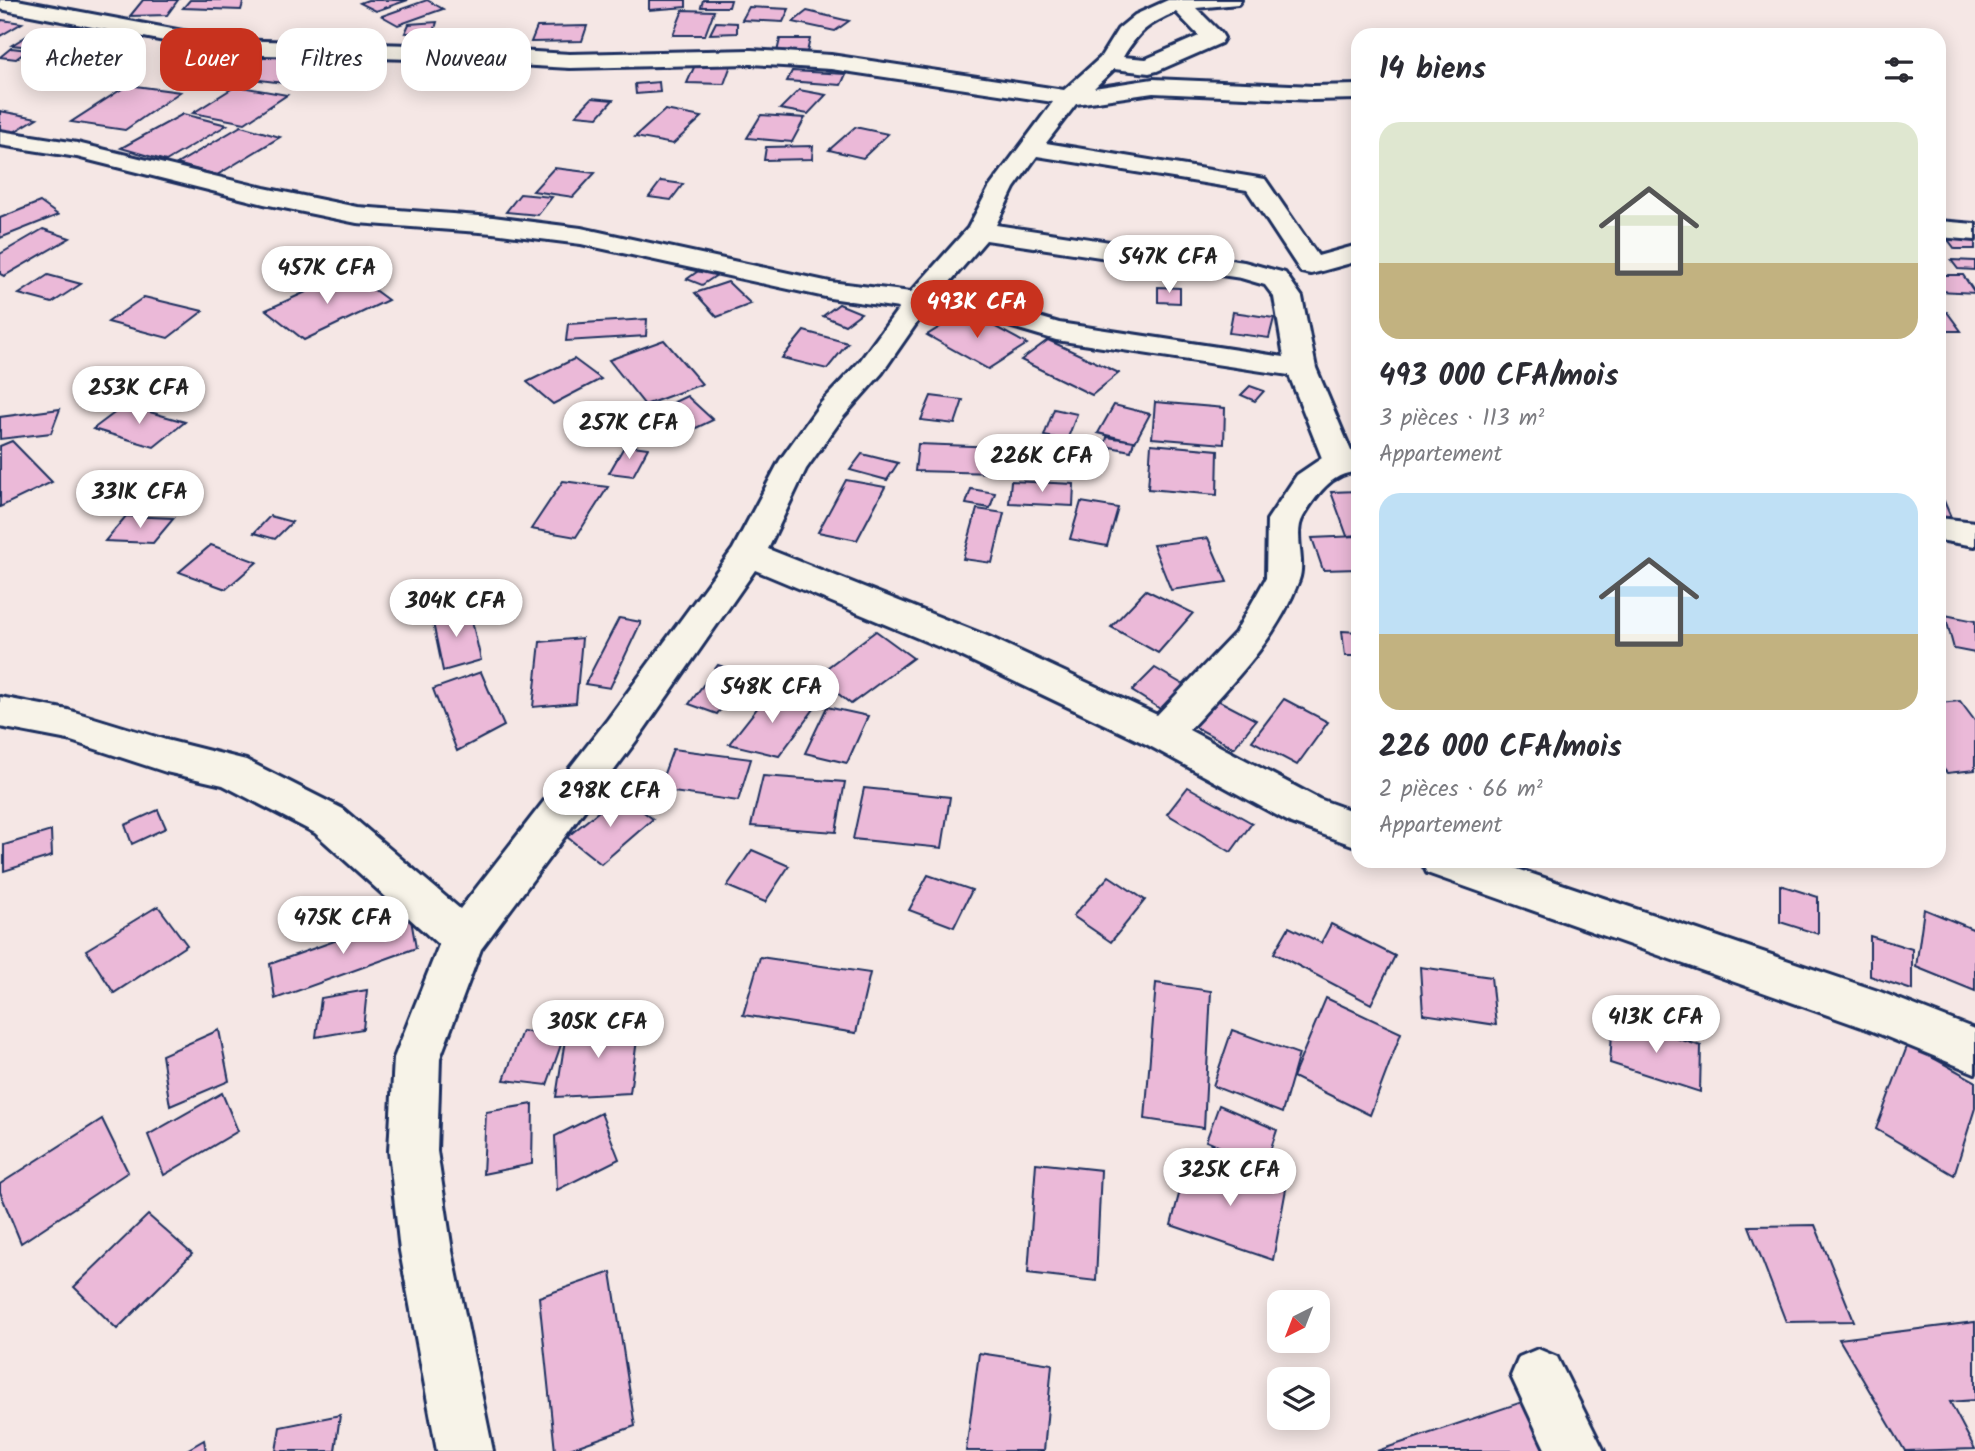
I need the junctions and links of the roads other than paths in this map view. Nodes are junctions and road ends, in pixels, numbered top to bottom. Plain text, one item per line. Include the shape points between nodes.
1 (1234, 0) edge
2 (1178, 2) edge
3 (0, 3) edge
4 (1213, 38) junction
5 (1109, 62) junction
6 (1351, 92) edge
7 (1069, 98) junction
8 (0, 138) edge
9 (1031, 148) junction
10 (1946, 230) edge
11 (980, 231) junction
12 (1975, 232) edge
13 (1351, 255) edge
14 (919, 300) junction
15 (1301, 368) junction
16 (1349, 461) edge
17 (1946, 530) edge
18 (1975, 534) edge
19 (748, 554) junction
20 (0, 712) edge
21 (1162, 734) junction
22 (1351, 827) edge
23 (1463, 868) edge
24 (463, 939) junction
25 (1975, 1051) edge
26 (1538, 1376) dead end
27 (465, 1451) edge
28 (1576, 1451) edge

1 - 2 street
1 - 4 street
2 - 4 street
2 - 5 street via 1142,19 1126,34
3 - 7 street via 231,47 570,61 751,57 831,62
4 - 5 street via 1149,66
5 - 7 street
6 - 7 street via 1153,86
7 - 9 street
8 - 14 street via 77,150 358,215 581,236 830,290
9 - 11 street via 1002,188
9 - 13 street via 1256,184 1311,266
10 - 12 street
11 - 14 street
11 - 15 street via 1244,270 1275,279 1288,297
14 - 15 street via 988,311 1056,331
14 - 19 street via 791,467
15 - 16 street
16 - 21 street via 1309,483 1284,520 1283,578 1248,642
17 - 18 street
19 - 21 street via 974,646
19 - 24 street
20 - 24 street via 68,725 232,771 329,821
21 - 22 street via 1305,811
23 - 25 street via 1878,1012
24 - 27 street via 417,1058 413,1151 426,1251
26 - 28 street

